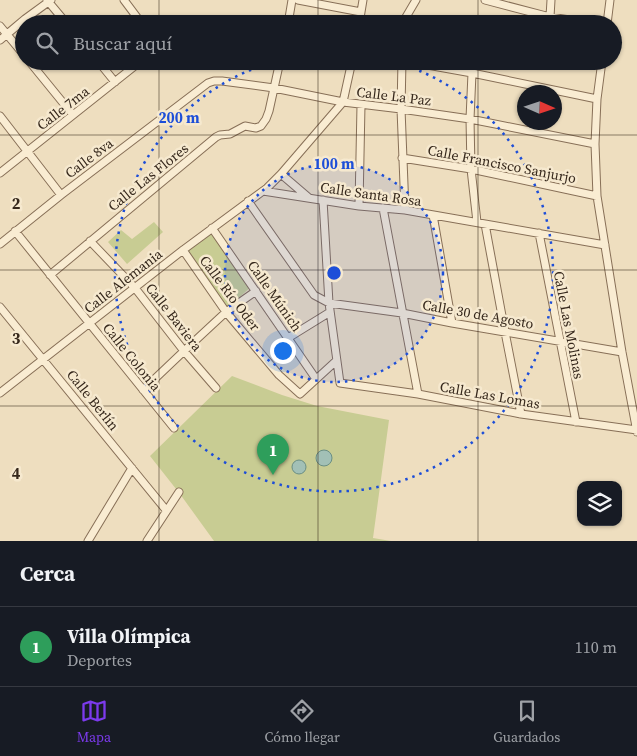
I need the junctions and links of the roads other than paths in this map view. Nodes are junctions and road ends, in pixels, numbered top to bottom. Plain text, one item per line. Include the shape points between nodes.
1 (124, 0) edge
2 (292, 0) edge
3 (298, 0) edge
4 (363, 0) edge
5 (416, 0) edge
6 (485, 0) edge
7 (551, 0) edge
8 (610, 0) edge
9 (49, 1) edge
10 (503, 3) edge
11 (361, 12) junction
12 (30, 15) edge
13 (60, 15) edge
14 (135, 15) edge
15 (290, 15) edge
16 (360, 15) edge
17 (407, 15) edge
18 (543, 15) edge
19 (550, 15) edge
20 (608, 15) edge
21 (0, 26) edge
22 (15, 27) edge
23 (6, 34) junction
24 (0, 40) edge
25 (15, 44) edge
26 (36, 70) edge
27 (105, 70) edge
28 (130, 70) edge
29 (278, 70) edge
30 (350, 70) edge
31 (403, 70) edge
32 (455, 70) edge
33 (601, 70) edge
34 (472, 73) junction
35 (115, 82) junction
36 (274, 88) junction
37 (194, 95) joint
38 (597, 99) junction
39 (343, 102) junction
40 (361, 105) junction
41 (401, 109) junction
42 (73, 115) junction
43 (0, 116) edge
44 (470, 119) junction
45 (594, 144) junction
46 (27, 152) junction
47 (402, 158) junction
48 (471, 169) junction
49 (0, 173) edge
50 (281, 174) junction
51 (263, 191) junction
52 (61, 195) junction
53 (597, 196) junction
54 (309, 198) junction
55 (323, 200) junction
56 (248, 201) junction
57 (359, 206) junction
58 (383, 208) junction
59 (405, 210) junction
60 (433, 215) junction
61 (476, 222) junction
62 (484, 224) junction
63 (212, 228) junction
64 (15, 231) junction
65 (539, 233) junction
66 (90, 241) junction
67 (0, 244) edge
68 (605, 244) junction
69 (183, 250) junction
70 (50, 275) junction
71 (135, 288) junction
72 (256, 291) junction
73 (329, 303) junction
74 (0, 307) edge
75 (226, 312) junction
76 (330, 312) junction
77 (402, 313) junction
78 (89, 323) junction
79 (452, 324) junction
80 (504, 332) junction
81 (288, 338) junction
82 (560, 341) junction
83 (184, 350) junction
84 (622, 352) junction
85 (43, 359) junction
86 (336, 361) junction
87 (316, 379) junction
88 (216, 388) dead end
89 (143, 390) junction
90 (0, 393) edge
91 (418, 394) junction
92 (521, 414) junction
93 (576, 422) junction
94 (174, 428) dead end
95 (637, 431) edge
96 (132, 468) junction
97 (178, 492) dead end
98 (166, 510) junction
99 (88, 541) edge
100 (148, 541) edge

1 - 14 street
2 - 15 street
3 - 11 street
4 - 11 street
5 - 17 street
6 - 10 street
7 - 19 street
8 - 20 street
9 - 12 street
9 - 13 street
10 - 18 street
11 - 16 street
21 - 23 street
22 - 23 street
23 - 24 street
23 - 25 street
26 - 42 street
27 - 35 street
28 - 35 street, Calle 7ma
29 - 36 street
30 - 39 street
31 - 41 street
32 - 34 street
33 - 38 street
34 - 38 street
34 - 44 street
35 - 42 street, Calle 7ma
36 - 37 street, Calle La Paz via 214,81
36 - 39 street, Calle La Paz
36 - 66 street, Calle Las Flores via 269,111 261,126 245,126 220,135
37 - 52 street, Calle 8va
38 - 45 street
39 - 40 street, Calle La Paz
39 - 50 street
40 - 41 street, Calle La Paz
40 - 57 street
41 - 44 street, Calle La Paz
41 - 47 street
42 - 46 street, Calle 7ma
43 - 46 street
44 - 45 street, Calle La Paz
44 - 48 street
45 - 53 street
46 - 49 street, Calle 7ma
46 - 52 street
47 - 48 street, Calle Francisco Sanjurjo
47 - 59 street
48 - 53 street, Calle Francisco Sanjurjo
48 - 61 street
50 - 51 street
50 - 54 street
51 - 54 street, Calle Santa Rosa
51 - 56 street, Calle Alemania
52 - 64 street, Calle 8va
53 - 68 street
54 - 55 street, Calle Santa Rosa
55 - 57 street, Calle Santa Rosa
55 - 73 street
56 - 63 street, Calle Alemania
56 - 73 street via 314,295
57 - 58 street, Calle Santa Rosa
58 - 59 street, Calle Santa Rosa
58 - 77 street
59 - 60 street, Calle Santa Rosa
60 - 61 street, Calle Santa Rosa
60 - 79 street
61 - 62 street, Calle Santa Rosa
62 - 65 street, Calle Santa Rosa
62 - 80 street
63 - 69 street, Calle Alemania
63 - 72 street, Calle Múnich
64 - 67 street, Calle 8va
64 - 70 street, Calle Colonia
65 - 68 street, Calle Santa Rosa
65 - 82 street, Calle Las Molinas
66 - 70 street, Calle Las Flores
66 - 71 street, Calle Baviera
68 - 84 street
69 - 71 street, Calle Alemania
69 - 75 street, Calle Río Oder
70 - 78 street, Calle Colonia
71 - 78 street, Calle Alemania
71 - 83 street, Calle Baviera
72 - 75 street
72 - 81 street, Calle Múnich
73 - 76 street
73 - 77 street, Calle 30 de Agosto
74 - 85 street, Calle Berlín
75 - 83 street
75 - 87 street, Calle Río Oder via 279,375 300,394
76 - 81 street
76 - 86 street
77 - 79 street, Calle 30 de Agosto
77 - 91 street
78 - 85 street, Calle Alemania
78 - 89 street, Calle Colonia
79 - 80 street, Calle 30 de Agosto
80 - 82 street, Calle 30 de Agosto
80 - 92 street
81 - 87 street, Calle Múnich
82 - 84 street, Calle 30 de Agosto
82 - 93 street, Calle Las Molinas
83 - 88 street, Calle Baviera
83 - 89 street
84 - 95 street
85 - 90 street, Calle Alemania
85 - 96 street, Calle Berlín
86 - 87 street
86 - 91 street, Calle Las Lomas via 340,383
89 - 94 street, Calle Colonia
91 - 92 street, Calle Las Lomas
92 - 93 street, Calle Las Lomas
93 - 95 street, Calle Las Lomas
96 - 98 street, Calle Berlín
96 - 99 street
97 - 98 street
98 - 100 street

